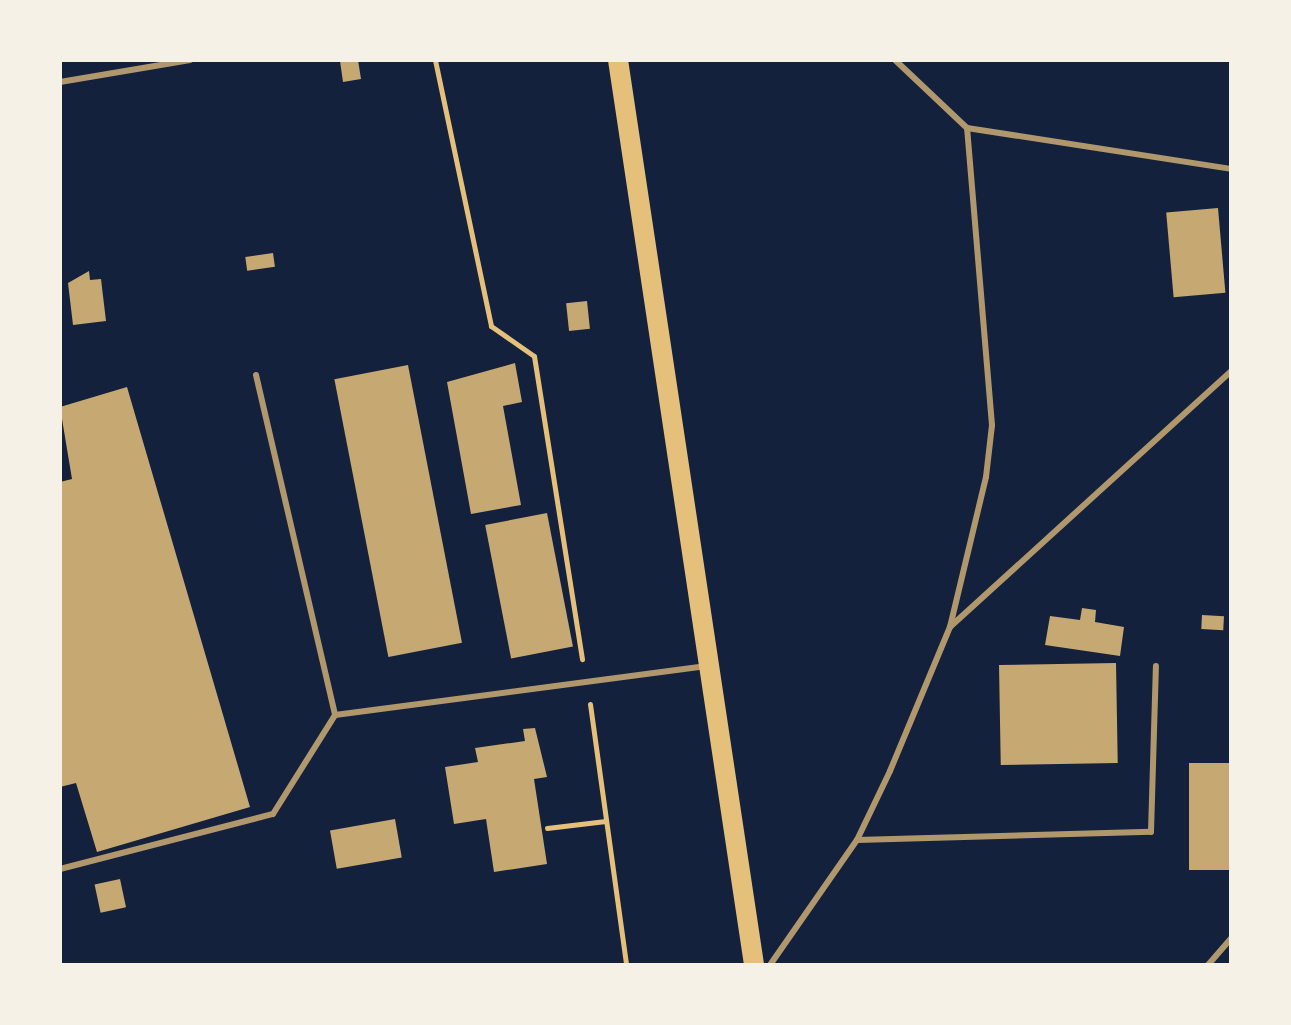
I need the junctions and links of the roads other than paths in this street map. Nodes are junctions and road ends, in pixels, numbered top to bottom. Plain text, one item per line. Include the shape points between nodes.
1 (190, 60) edge
2 (618, 60) edge
3 (895, 60) edge
4 (60, 82) edge
5 (967, 128) junction
6 (1231, 169) edge
7 (1231, 371) edge
8 (256, 375) dead end
9 (950, 627) junction
10 (708, 665) junction
11 (1156, 666) dead end
12 (335, 715) junction
13 (857, 840) junction
14 (60, 869) edge
15 (1231, 939) edge
16 (754, 965) edge
17 (770, 965) edge
18 (1208, 965) edge

1 - 4 lane
2 - 10 main road
3 - 5 lane
5 - 6 lane
5 - 9 lane via 992,425
7 - 9 lane
8 - 12 lane
9 - 13 lane
10 - 12 lane
10 - 16 main road
11 - 13 lane via 1151,832
12 - 14 lane via 273,814
13 - 17 lane
15 - 18 lane

